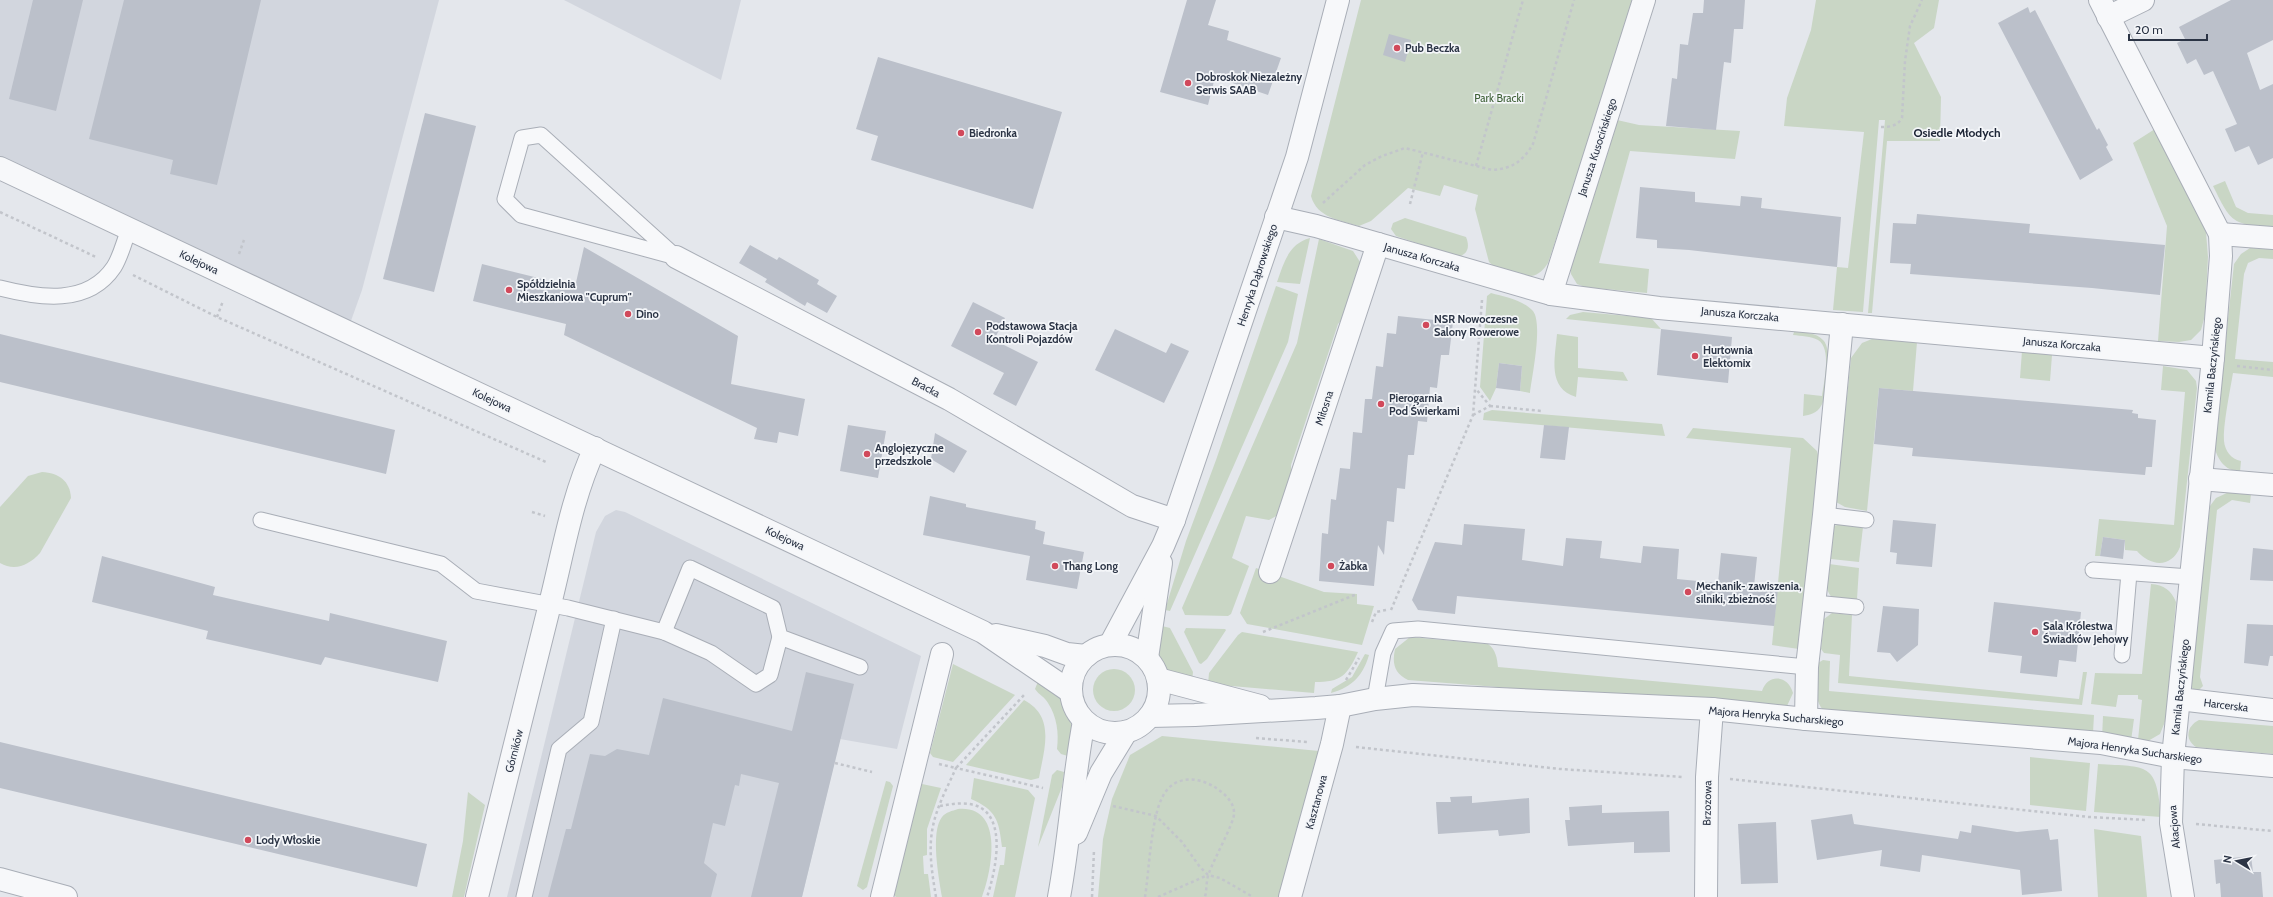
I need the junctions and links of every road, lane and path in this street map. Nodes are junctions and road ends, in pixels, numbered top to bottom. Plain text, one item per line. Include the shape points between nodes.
1 (1338, 0) edge
2 (1524, 0) edge
3 (1574, 0) edge
4 (1644, 0) edge
5 (1922, 0) edge
6 (2143, 0) edge
7 (2104, 9) edge
8 (1882, 127) dead end
9 (1423, 152) junction
10 (1476, 166) junction
11 (0, 168) edge
12 (1322, 203) dead end
13 (1410, 204) dead end
14 (0, 212) edge
15 (1276, 217) junction
16 (129, 230) junction
17 (2220, 234) junction
18 (2273, 238) edge
19 (1378, 244) junction
20 (676, 257) junction
21 (115, 266) junction
22 (1484, 275) junction
23 (0, 288) edge
24 (1551, 294) junction
25 (1842, 324) junction
26 (2213, 361) junction
27 (2273, 370) edge
28 (1475, 389) junction
29 (1490, 406) junction
30 (1542, 411) dead end
31 (1473, 415) junction
32 (595, 448) junction
33 (546, 462) dead end
34 (2200, 479) junction
35 (2273, 485) edge
36 (1824, 515) junction
37 (260, 520) dead end
38 (1174, 520) junction
39 (1866, 520) dead end
40 (1163, 546) junction
41 (2093, 570) dead end
42 (1270, 572) dead end
43 (2129, 573) junction
44 (2190, 577) junction
45 (1357, 594) dead end
46 (1815, 603) junction
47 (550, 605) junction
48 (1856, 607) dead end
49 (614, 619) junction
50 (1371, 627) dead end
51 (664, 632) junction
52 (984, 632) junction
53 (1263, 632) dead end
54 (780, 637) junction
55 (1110, 645) junction
56 (942, 654) dead end
57 (2122, 655) dead end
58 (1086, 656) junction
59 (1147, 658) junction
60 (860, 667) dead end
61 (1807, 667) junction
62 (1158, 679) junction
63 (1071, 692) junction
64 (1025, 694) dead end
65 (1375, 699) junction
66 (2179, 699) junction
67 (1340, 706) junction
68 (1712, 709) junction
69 (2273, 710) edge
70 (1279, 711) junction
71 (1150, 716) junction
72 (1806, 719) junction
73 (1084, 721) junction
74 (1126, 732) junction
75 (1254, 738) dead end
76 (1332, 744) junction
77 (2173, 757) junction
78 (916, 759) junction
79 (835, 763) dead end
80 (2273, 766) edge
81 (956, 768) junction
82 (872, 772) dead end
83 (1707, 777) junction
84 (1043, 788) dead end
85 (940, 806) junction
86 (1112, 806) dead end
87 (1156, 816) junction
88 (2171, 823) junction
89 (2273, 831) edge
90 (1094, 846) dead end
91 (1067, 854) junction
92 (1208, 875) junction
93 (0, 880) edge
94 (66, 897) edge
95 (477, 897) edge
96 (524, 897) edge
97 (882, 897) edge
98 (936, 897) edge
99 (987, 897) edge
100 (1058, 897) edge
101 (1092, 897) edge
102 (1145, 897) edge
103 (1158, 897) edge
104 (1205, 897) edge
105 (1253, 897) edge
106 (1290, 897) edge
107 (1706, 897) edge
108 (2183, 897) edge

1 - 15 street, Henryka Dąbrowskiego via 1296,157
2 - 10 path
3 - 10 path via 1533,144 1515,166 1492,170
4 - 24 street, Janusza Kusocińskiego
5 - 8 path via 1910,26 1902,118 1898,124
6 - 7 street
7 - 17 street, Kamila Baczyńskiego
9 - 10 path
9 - 12 path via 1405,148 1382,156 1365,165
9 - 13 path
11 - 16 street, Kolejowa
14 - 21 path
15 - 19 street, Janusza Korczaka
15 - 38 street, Henryka Dąbrowskiego
16 - 21 lane
16 - 32 street, Kolejowa
17 - 18 street
17 - 26 street, Kamila Baczyńskiego via 2221,256
19 - 22 street, Janusza Korczaka
19 - 42 street, Miłosna
20 - 20 lane via 541,135 522,138 505,199 521,215
20 - 38 street, Bracka via 949,399 1132,506
21 - 23 lane via 103,281 86,291 61,298 24,294
21 - 33 path via 217,317
22 - 24 street, Janusza Korczaka
22 - 28 path
24 - 25 street, Janusza Korczaka via 1659,308
25 - 26 street, Janusza Korczaka
25 - 36 street
26 - 27 path
26 - 34 street, Kamila Baczyńskiego
28 - 29 path
28 - 31 path
29 - 30 path
29 - 31 path
31 - 50 path via 1391,610 1376,612
32 - 47 street, Górników via 580,480
32 - 52 street, Kolejowa
34 - 35 street
34 - 44 street, Kamila Baczyńskiego
36 - 39 lane
36 - 46 street
37 - 47 lane via 441,564 476,591
38 - 40 street, Henryka Dąbrowskiego
40 - 55 street, Henryka Dąbrowskiego
40 - 59 street, Henryka Dąbrowskiego
41 - 43 lane
43 - 44 lane
43 - 57 lane
44 - 66 street, Kamila Baczyńskiego
45 - 53 path
46 - 48 lane
46 - 61 street
47 - 49 lane
47 - 95 street, Górników
49 - 51 lane
49 - 96 lane via 591,722 559,749
51 - 54 lane via 711,653 756,684 770,675
51 - 54 lane via 690,568 773,608
52 - 58 street, Kolejowa via 1045,646 1067,654
52 - 63 street, Kolejowa
54 - 60 lane
55 - 58 street
55 - 59 street via 1136,650
56 - 78 street
58 - 63 street via 1077,666
59 - 62 street
61 - 65 lane via 1418,629 1393,631 1383,653
61 - 72 street
62 - 70 street, Majora Henryka Sucharskiego
62 - 71 street via 1157,704
63 - 73 street via 1073,703
64 - 81 path
65 - 67 street, Majora Henryka Sucharskiego
65 - 68 street, Majora Henryka Sucharskiego via 1412,695
66 - 69 street, Harcerska
66 - 77 street, Kamila Baczyńskiego
67 - 70 street, Majora Henryka Sucharskiego
67 - 76 street, Kasztanowa
68 - 72 street, Majora Henryka Sucharskiego
68 - 83 street, Brzozowa
70 - 71 street, Majora Henryka Sucharskiego
71 - 74 street via 1140,726
72 - 77 street, Majora Henryka Sucharskiego via 2101,743
73 - 74 street via 1097,729 1111,733
73 - 91 street via 1075,766
74 - 91 street via 1101,773
75 - 76 path
76 - 83 path via 1560,769
76 - 106 street, Kasztanowa
77 - 80 street, Majora Henryka Sucharskiego
77 - 88 street, Akacjowa
78 - 81 path
78 - 97 street
79 - 82 path
81 - 84 path
81 - 85 path
83 - 88 path via 2089,817
83 - 107 street, Brzozowa
85 - 98 path via 933,824 931,841
85 - 99 path via 976,805 989,817 997,840 997,856 994,878
86 - 87 path
87 - 92 path via 1182,842
87 - 92 path via 1162,797 1186,778 1202,779 1221,791 1231,802 1234,815
87 - 102 path
88 - 89 path
88 - 108 street, Akacjowa
90 - 101 path
91 - 100 street
92 - 103 path
92 - 104 path
92 - 105 path via 1220,878
93 - 94 street

